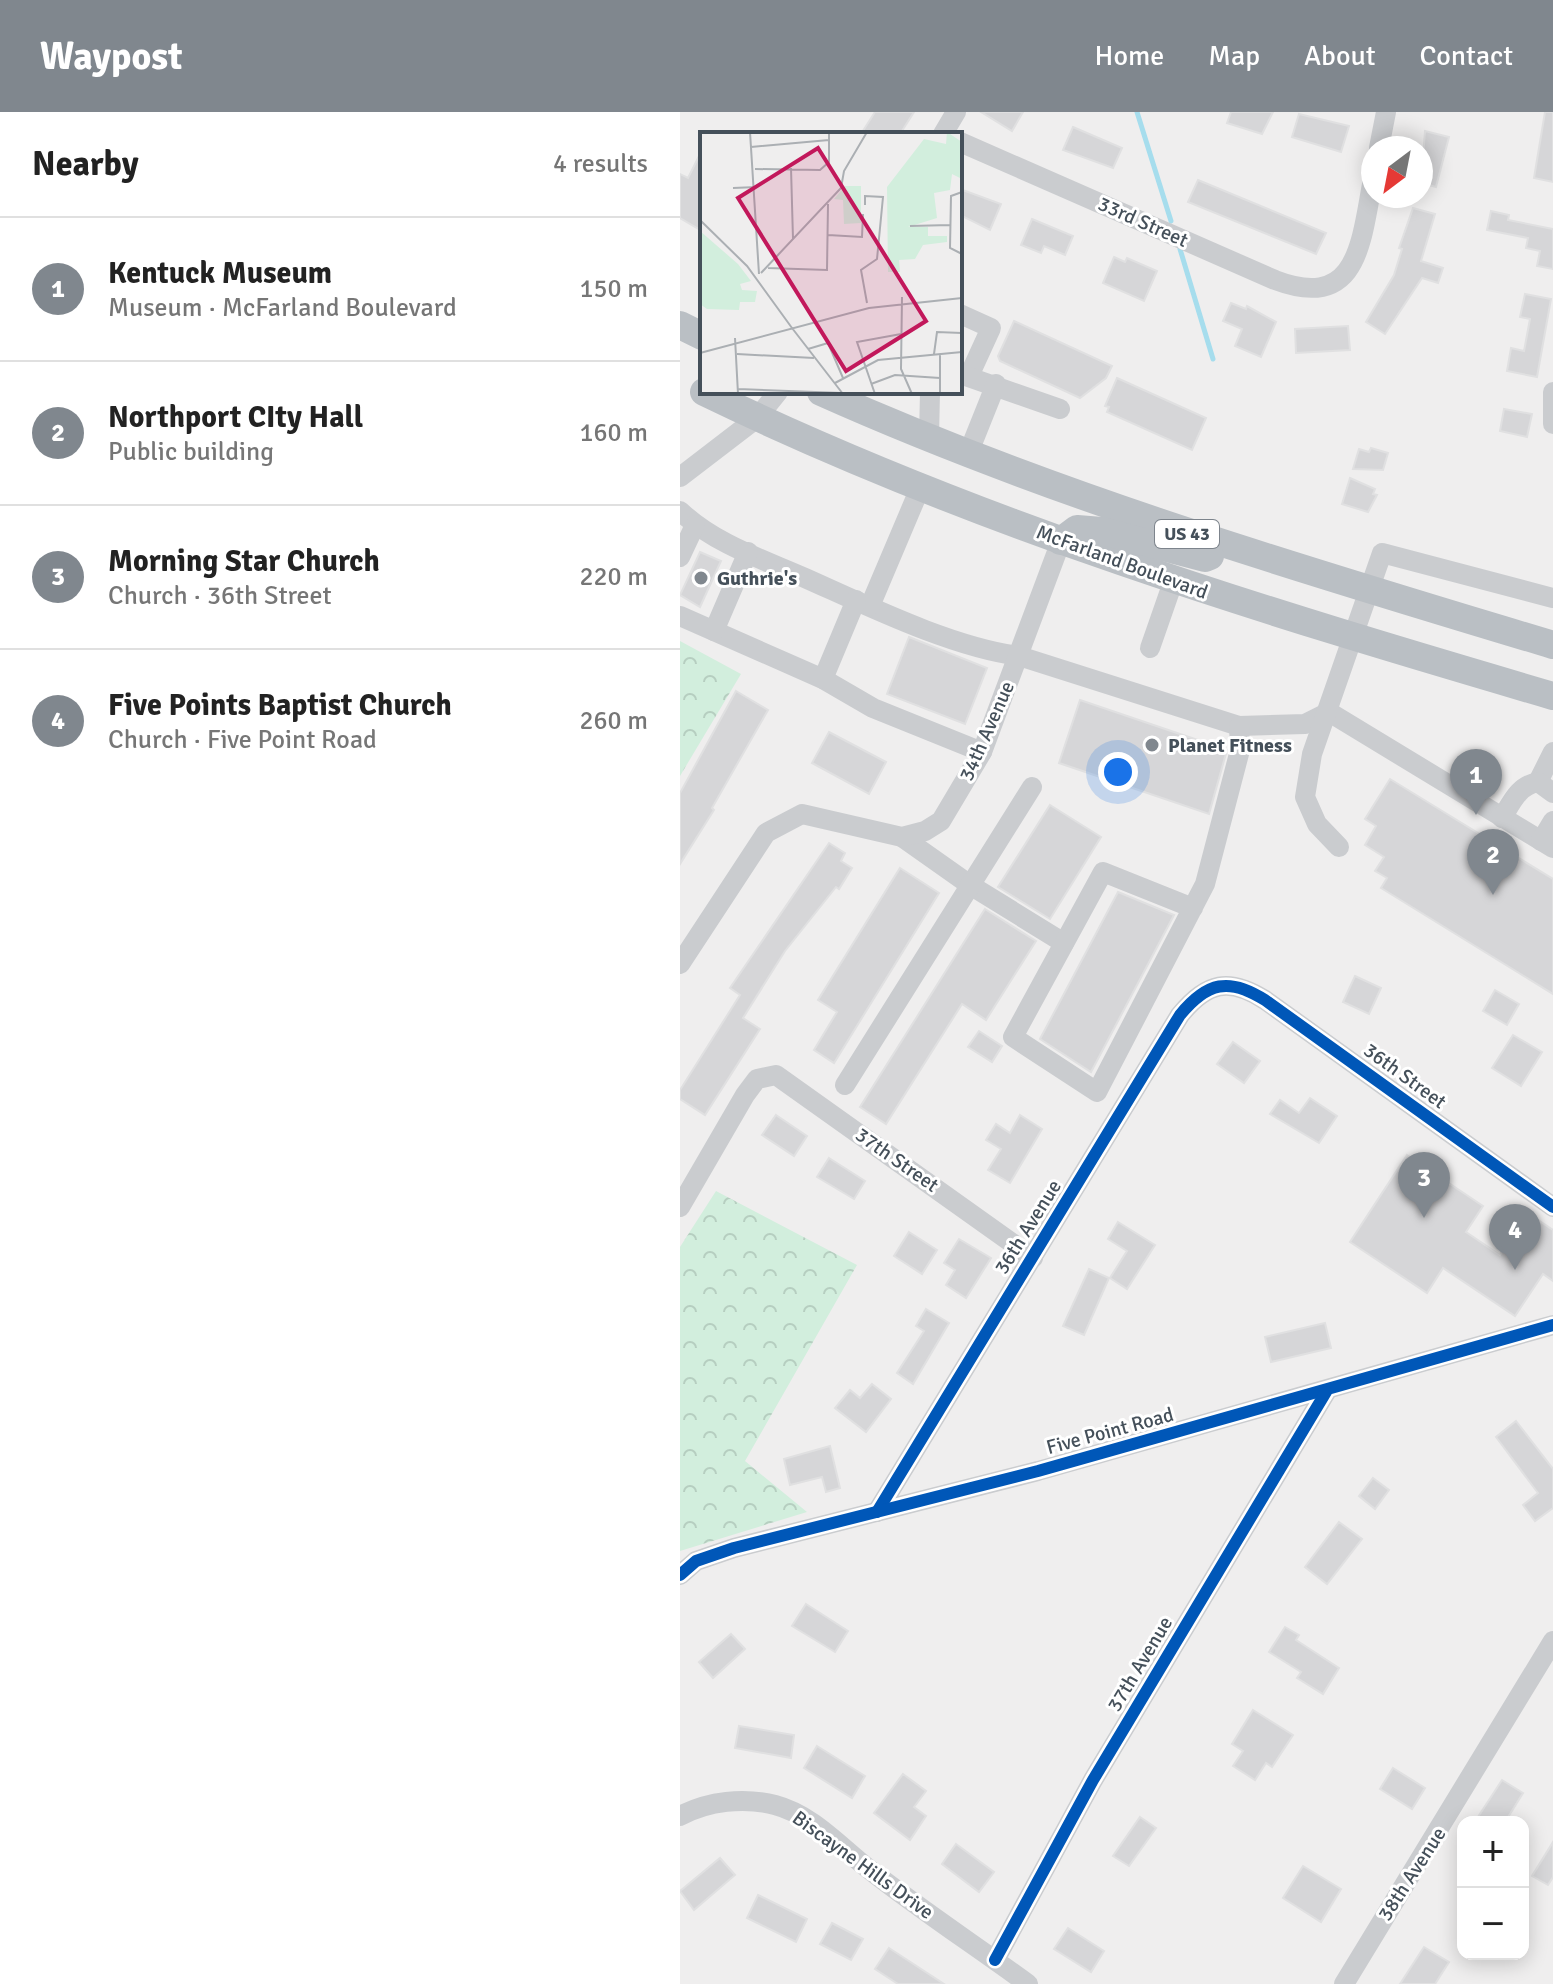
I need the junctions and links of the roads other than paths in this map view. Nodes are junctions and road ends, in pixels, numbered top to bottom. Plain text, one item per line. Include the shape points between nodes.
1 (956, 112) edge
2 (1386, 112) edge
3 (944, 132) edge
4 (1381, 136) edge
5 (962, 143) edge
6 (1367, 208) edge
7 (962, 315) edge
8 (680, 325) edge
9 (700, 335) edge
10 (965, 375) edge
11 (680, 381) edge
12 (996, 384) junction
13 (700, 391) edge
14 (1553, 392) edge
15 (707, 394) edge
16 (776, 394) edge
17 (830, 394) edge
18 (930, 394) edge
19 (1060, 409) dead end
20 (757, 418) junction
21 (1553, 424) edge
22 (929, 438) junction
23 (968, 454) junction
24 (680, 477) edge
25 (920, 488) junction
26 (687, 518) edge
27 (1061, 541) junction
28 (1229, 547) junction
29 (748, 552) junction
30 (680, 557) edge
31 (1173, 582) junction
32 (1371, 590) junction
33 (1553, 598) edge
34 (863, 603) junction
35 (680, 616) edge
36 (714, 631) junction
37 (1355, 638) junction
38 (1553, 645) edge
39 (1150, 648) dead end
40 (1019, 656) junction
41 (823, 679) junction
42 (1553, 696) edge
43 (1329, 712) junction
44 (1239, 726) junction
45 (982, 752) junction
46 (1553, 752) edge
47 (1032, 787) dead end
48 (1549, 790) edge
49 (1502, 818) junction
50 (1553, 821) edge
51 (902, 837) junction
52 (1547, 845) edge
53 (1339, 847) dead end
54 (970, 885) junction
55 (1193, 908) junction
56 (1064, 943) junction
57 (680, 964) edge
58 (1230, 984) joint
59 (845, 1085) dead end
60 (680, 1207) edge
61 (1553, 1207) edge
62 (1033, 1258) junction
63 (1553, 1325) edge
64 (1326, 1392) junction
65 (877, 1512) junction
66 (680, 1575) edge
67 (1553, 1641) edge
68 (680, 1816) edge
69 (995, 1960) junction
70 (1352, 1981) edge
71 (1028, 1984) edge

1 - 3 street
2 - 4 street
5 - 6 street, 33rd Street via 1275,280 1311,290 1329,285 1356,257
7 - 10 street via 991,328
8 - 9 highway
10 - 12 street
11 - 13 highway, McFarland Boulevard / US 43
12 - 19 street
12 - 23 street
14 - 21 street
15 - 20 highway, McFarland Boulevard / US 43
16 - 20 street
17 - 22 highway, US 43
18 - 22 street
20 - 24 street
20 - 25 highway, McFarland Boulevard / US 43
22 - 23 highway, US 43
23 - 28 highway, US 43
25 - 27 highway, McFarland Boulevard / US 43
25 - 34 street
26 - 29 street
26 - 30 street
27 - 28 highway via 1077,529 1205,558
27 - 31 highway, McFarland Boulevard / US 43
27 - 40 street, 34th Avenue
28 - 32 highway, US 43
29 - 34 street
29 - 36 street
31 - 37 highway, McFarland Boulevard / US 43
31 - 39 street
32 - 33 street via 1382,553
32 - 37 street
32 - 38 highway, US 43
34 - 40 street via 995,653
34 - 41 street
35 - 36 street
36 - 41 street
37 - 42 highway, McFarland Boulevard / US 43
37 - 43 street
40 - 44 street
40 - 45 street, 34th Avenue
41 - 45 street via 873,708
43 - 44 street via 1305,724
43 - 49 street
43 - 53 street via 1312,754 1305,797 1317,824
44 - 55 street via 1236,764 1205,884
45 - 51 street, 34th Avenue via 941,821
46 - 48 street
47 - 54 street
48 - 49 street via 1518,792
49 - 52 street
50 - 52 street
51 - 54 street
51 - 57 street via 802,814 766,833
54 - 56 street
54 - 59 street
55 - 56 street via 1103,872
55 - 56 street via 1097,1092 1013,1037
58 - 61 street, 36th Street via 1265,1000
58 - 62 street, 36th Avenue via 1209,988 1180,1015
60 - 62 street, 37th Street via 757,1079 776,1075
62 - 65 street, 36th Avenue
63 - 64 street, Five Point Road
64 - 65 street, Five Point Road
64 - 69 street, 37th Avenue via 1093,1780
65 - 66 street, Five Point Road via 734,1548 696,1561
67 - 70 street, 38th Avenue
68 - 69 street, Biscayne Hills Drive via 696,1807 735,1801 792,1812
69 - 71 street, Biscayne Hills Drive

